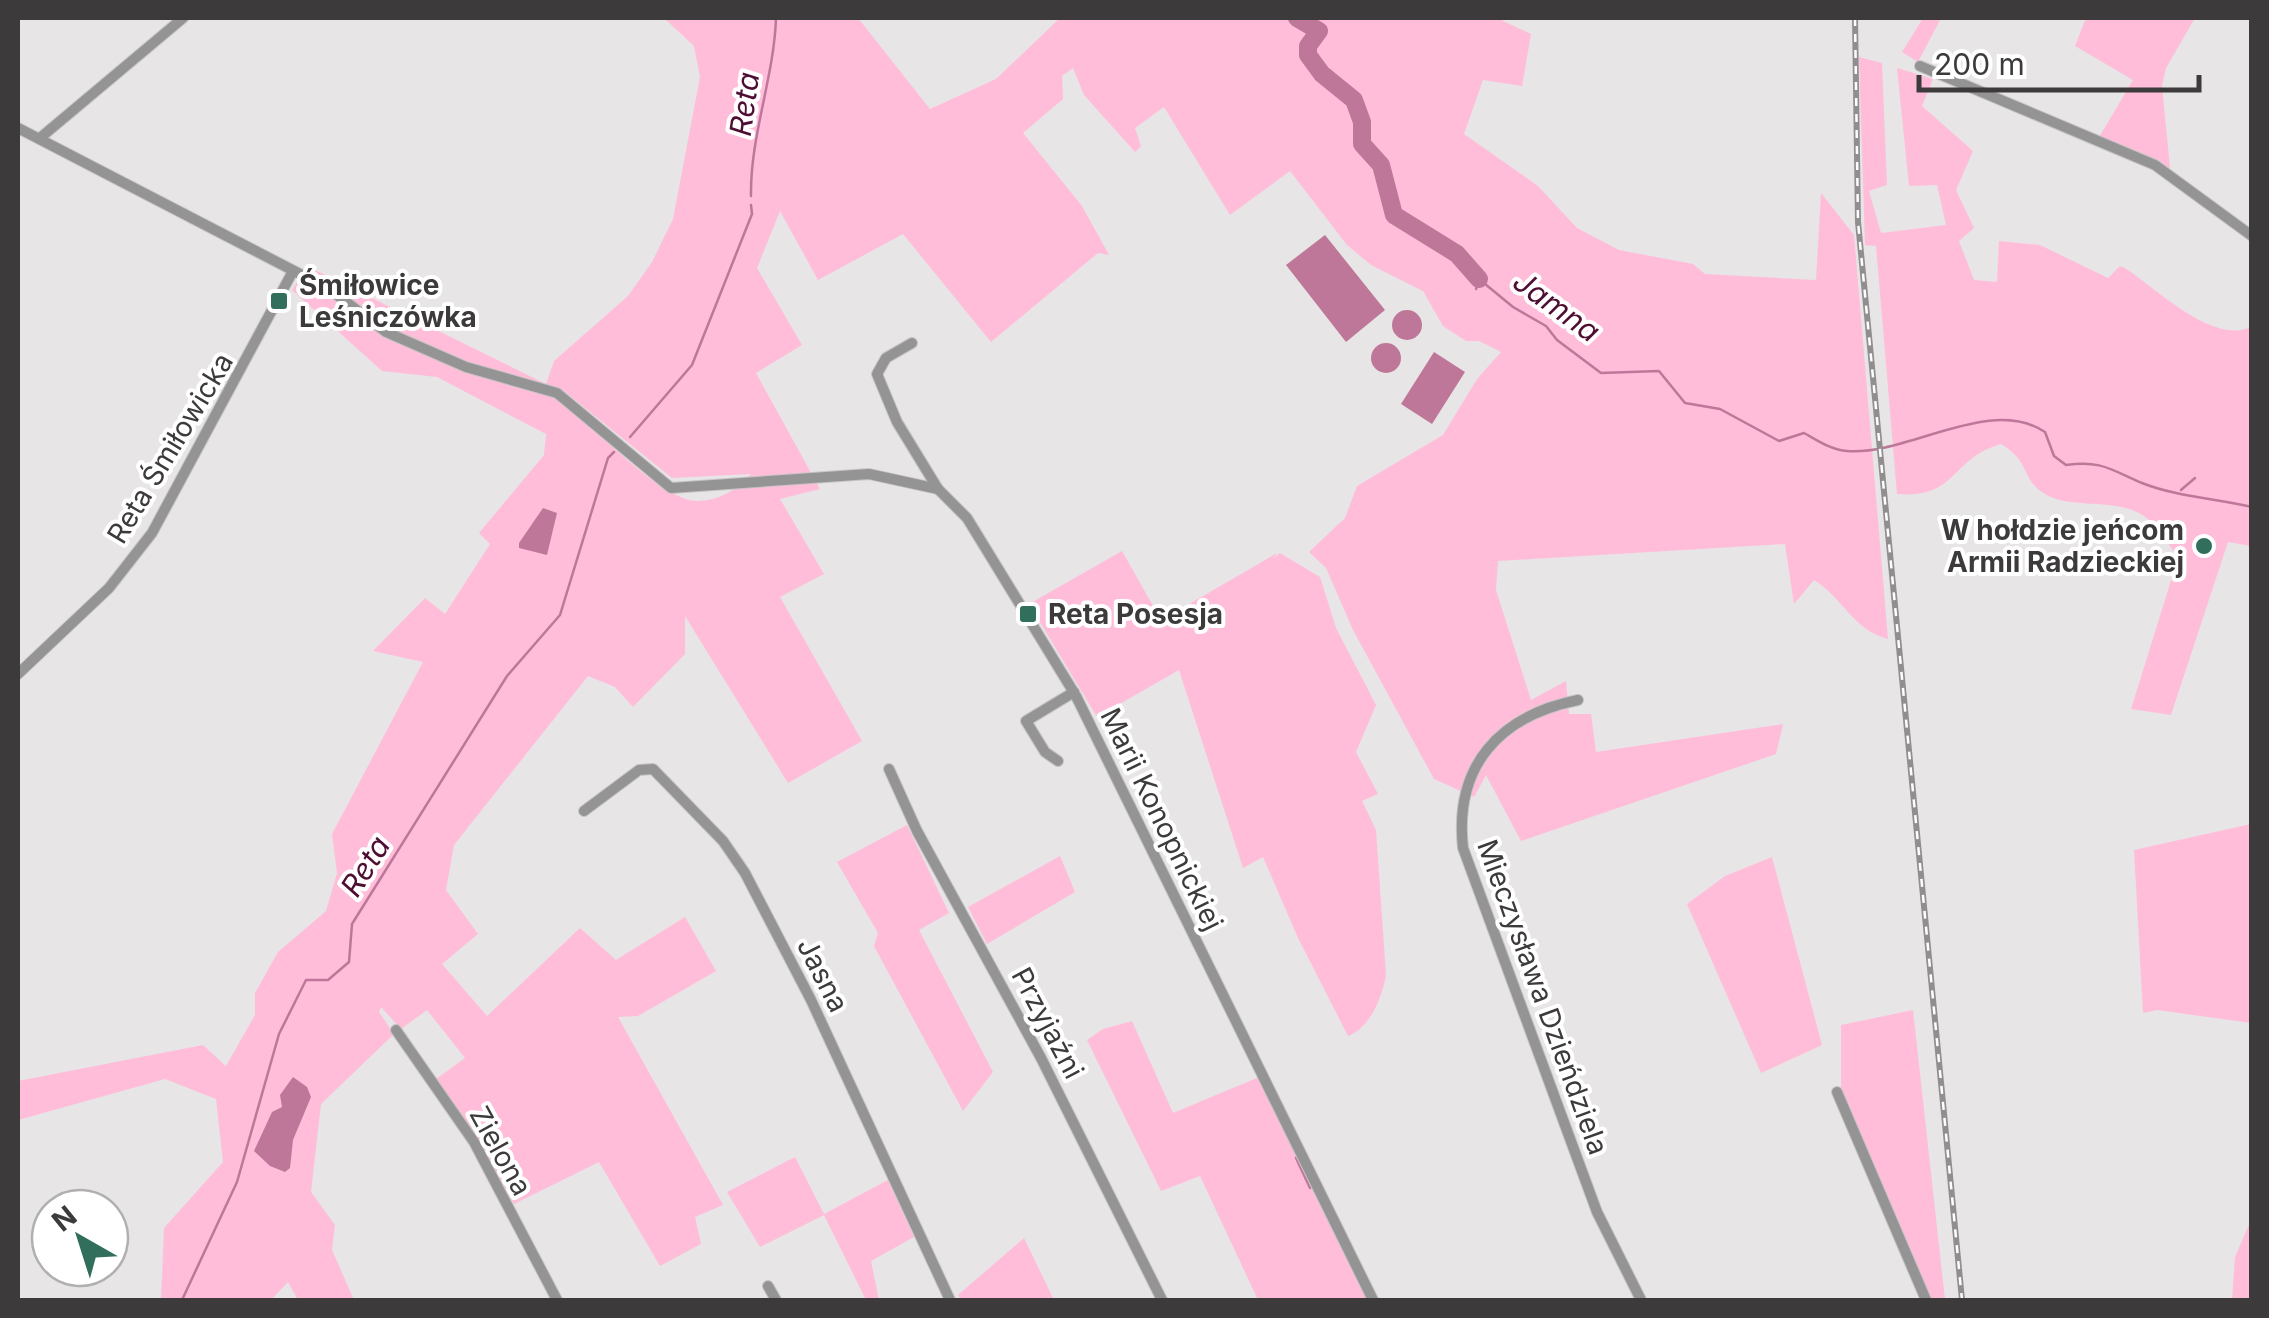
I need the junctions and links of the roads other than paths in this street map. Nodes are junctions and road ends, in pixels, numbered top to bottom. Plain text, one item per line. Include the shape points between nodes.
1 (183, 18) edge
2 (1920, 66) dead end
3 (18, 128) edge
4 (40, 138) junction
5 (2252, 236) edge
6 (293, 270) junction
7 (912, 343) dead end
8 (938, 489) junction
9 (18, 674) edge
10 (1074, 692) junction
11 (1578, 700) dead end
12 (1058, 761) dead end
13 (889, 768) dead end
14 (584, 812) dead end
15 (396, 1030) dead end
16 (1837, 1092) dead end
17 (768, 1286) dead end
18 (557, 1300) edge
19 (776, 1300) edge
20 (950, 1300) edge
21 (1162, 1300) edge
22 (1374, 1300) edge
23 (1641, 1300) edge
24 (1926, 1300) edge

1 - 4 street
2 - 5 street via 2155,165
3 - 4 street
4 - 6 street
6 - 8 street via 386,332 466,367 557,394 671,488 870,474
6 - 9 street, Reta Śmiłowicka via 152,533 109,588
7 - 8 street, Marii Konopnickiej via 886,358 877,374
8 - 10 street, Marii Konopnickiej via 994,556
10 - 12 street via 1026,721
10 - 22 street, Marii Konopnickiej
11 - 23 street, Mieczysława Dzieńdziela via 1526,718 1488,747 1473,769 1460,818 1471,872 1597,1212
13 - 21 street, Przyjaźni
14 - 20 street, Jasna via 639,770 652,769 737,859 812,1000
15 - 18 street, Zielona via 474,1142
16 - 24 street
17 - 19 street

